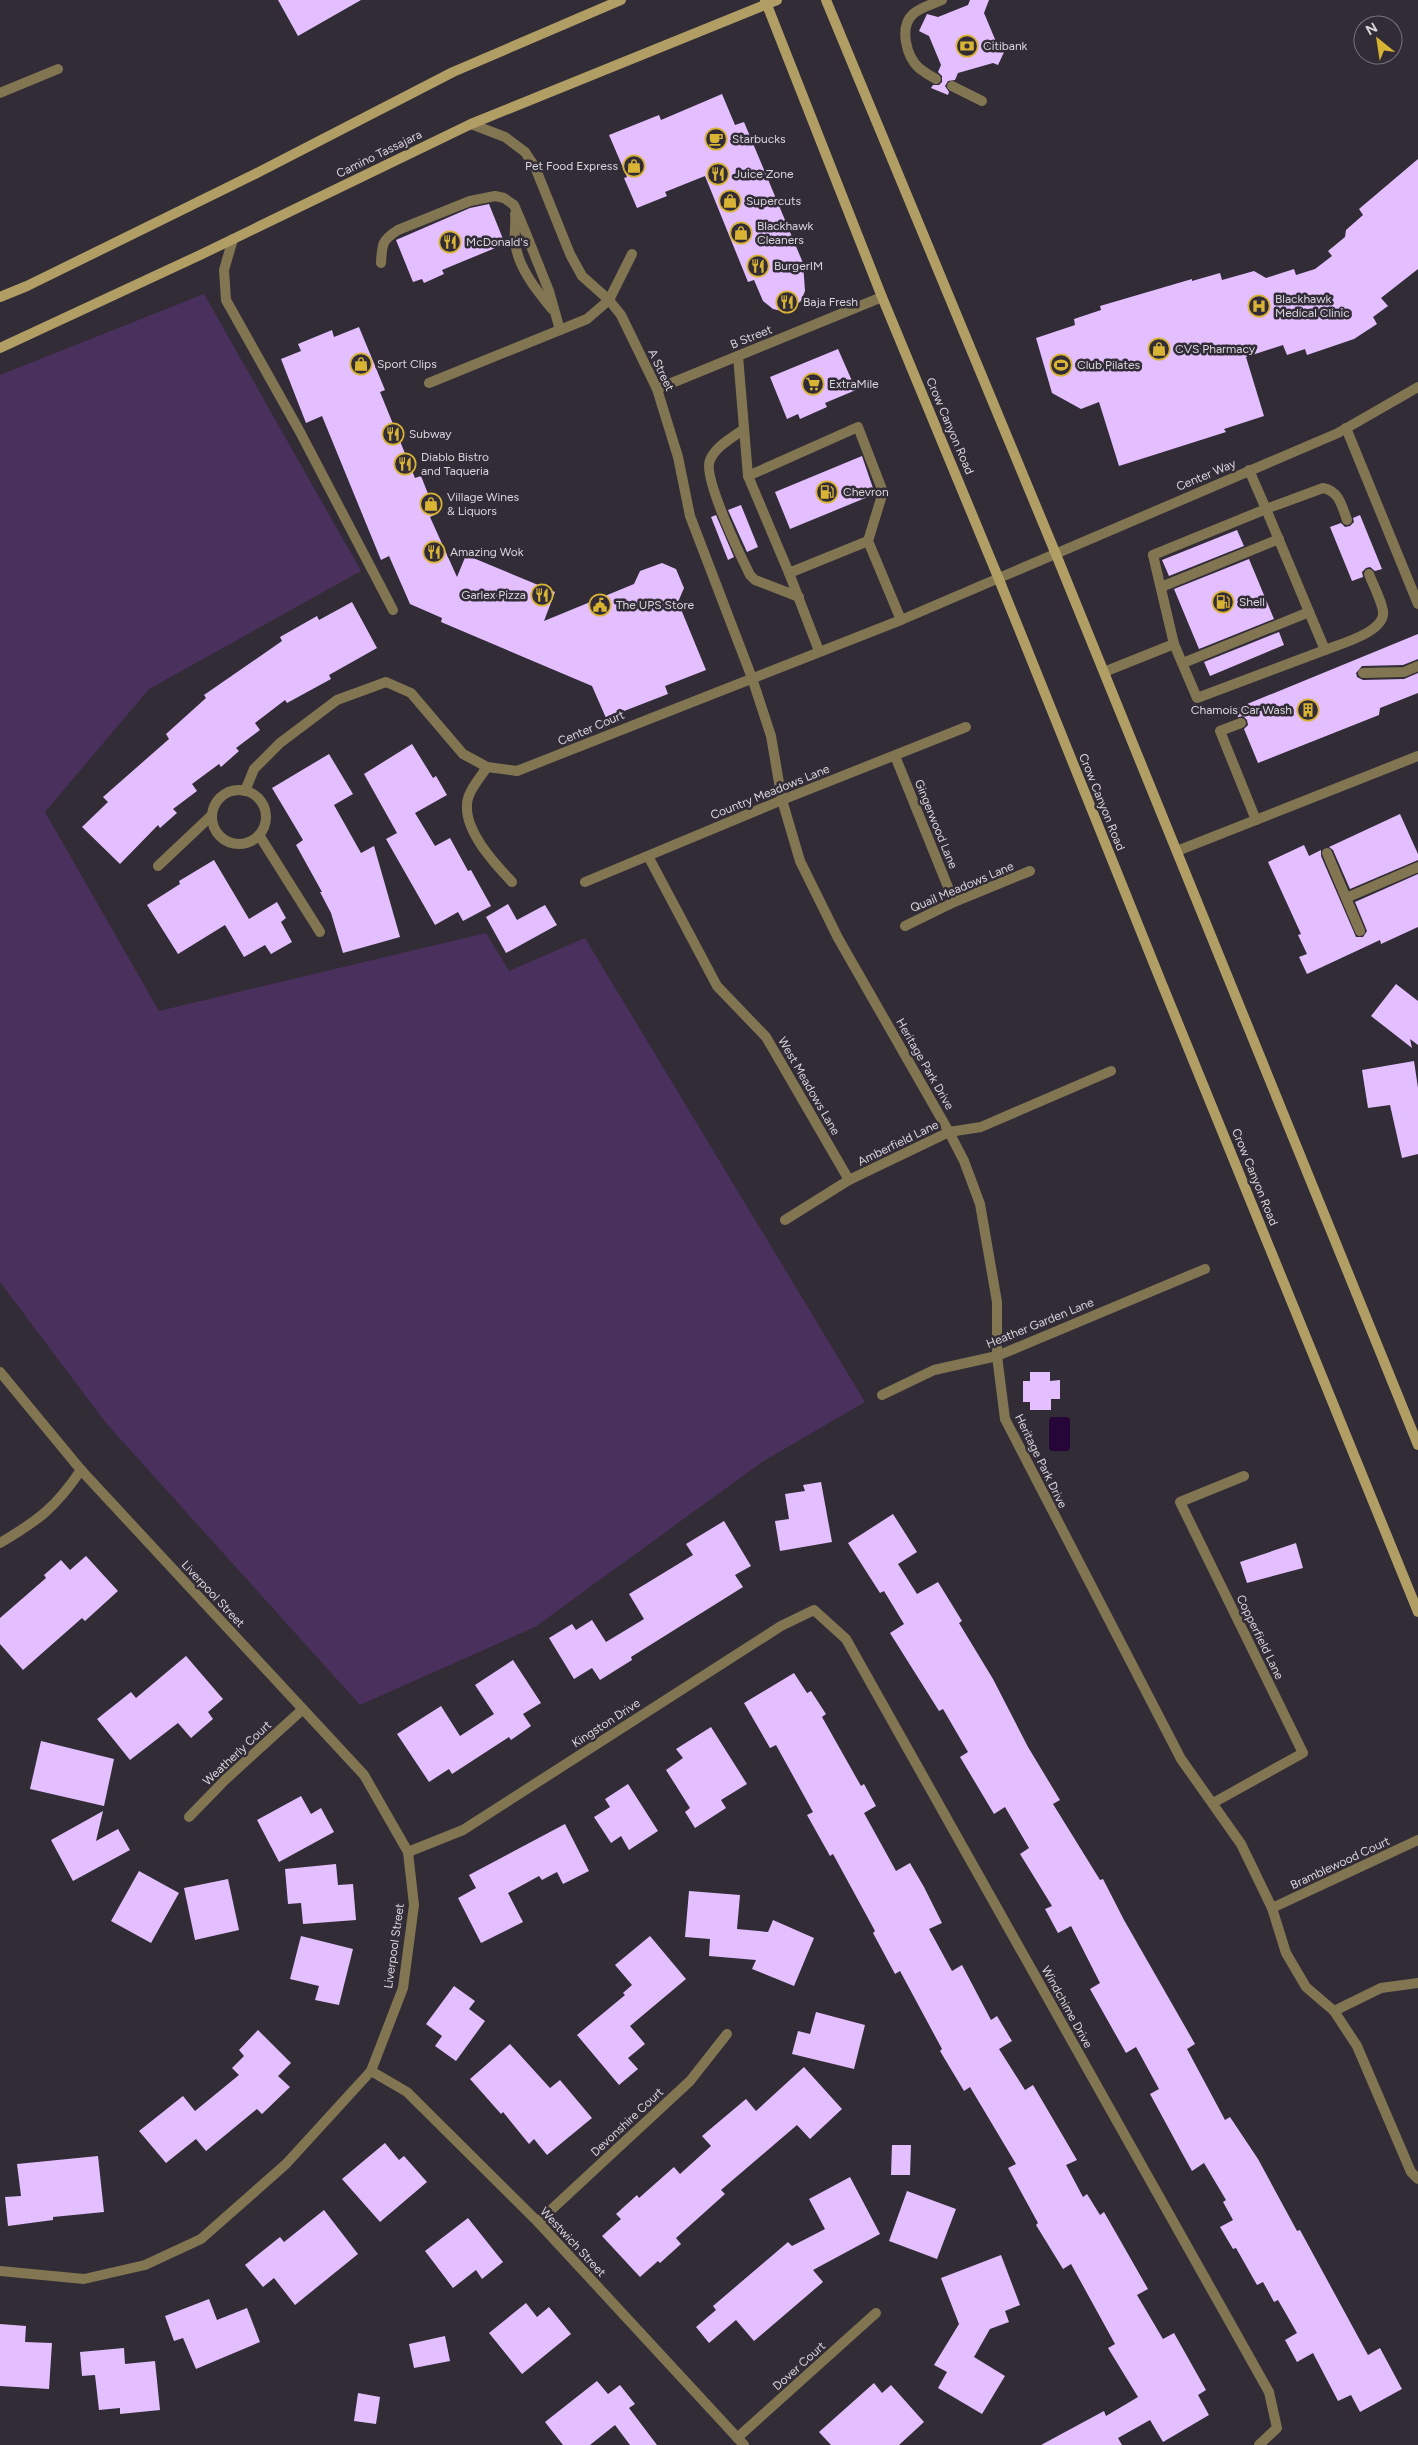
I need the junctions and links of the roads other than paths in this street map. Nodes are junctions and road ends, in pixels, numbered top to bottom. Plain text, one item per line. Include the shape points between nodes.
1 (621, 0) edge
2 (826, 0) edge
3 (942, 0) edge
4 (769, 1) edge
5 (58, 69) dead end
6 (936, 79) dead end
7 (952, 86) dead end
8 (0, 93) edge
9 (982, 101) dead end
10 (471, 124) junction
11 (514, 205) junction
12 (233, 239) junction
13 (632, 254) dead end
14 (381, 263) dead end
15 (0, 297) edge
16 (882, 297) junction
17 (610, 300) junction
18 (553, 310) junction
19 (560, 330) junction
20 (0, 348) edge
21 (738, 356) junction
22 (429, 383) dead end
23 (1418, 387) edge
24 (657, 389) junction
25 (1346, 428) junction
26 (744, 429) junction
27 (1249, 470) junction
28 (748, 476) junction
29 (1266, 509) junction
30 (1348, 520) dead end
31 (1279, 539) junction
32 (868, 541) junction
33 (1056, 552) junction
34 (789, 573) junction
35 (1369, 574) dead end
36 (998, 577) junction
37 (1160, 587) junction
38 (799, 597) junction
39 (1418, 604) edge
40 (392, 610) dead end
41 (1309, 612) junction
42 (901, 620) junction
43 (1174, 644) junction
44 (1325, 650) junction
45 (819, 651) junction
46 (1183, 663) junction
47 (1418, 666) edge
48 (1104, 672) junction
49 (1363, 673) dead end
50 (752, 678) junction
51 (1241, 723) dead end
52 (966, 727) dead end
53 (895, 756) junction
54 (1418, 756) edge
55 (487, 767) junction
56 (245, 791) junction
57 (782, 800) junction
58 (212, 815) junction
59 (1256, 820) junction
60 (259, 835) junction
61 (1177, 851) junction
62 (1327, 853) dead end
63 (648, 856) junction
64 (158, 866) dead end
65 (1418, 867) edge
66 (1030, 872) dead end
67 (512, 882) dead end
68 (585, 882) dead end
69 (1346, 898) junction
70 (954, 902) junction
71 (905, 926) dead end
72 (1360, 931) dead end
73 (320, 932) dead end
74 (1111, 1071) dead end
75 (949, 1132) junction
76 (849, 1180) junction
77 (785, 1220) dead end
78 (1205, 1269) dead end
79 (997, 1356) junction
80 (0, 1372) edge
81 (882, 1395) dead end
82 (1418, 1445) edge
83 (81, 1470) junction
84 (1244, 1476) dead end
85 (0, 1543) edge
86 (814, 1610) joint
87 (1418, 1612) edge
88 (303, 1709) junction
89 (1213, 1804) junction
90 (189, 1817) dead end
91 (1418, 1840) edge
92 (408, 1852) junction
93 (1272, 1908) junction
94 (1418, 1983) edge
95 (1334, 2011) junction
96 (727, 2034) dead end
97 (371, 2071) junction
98 (1418, 2179) edge
99 (538, 2222) junction
100 (0, 2271) edge
101 (876, 2313) dead end
102 (741, 2442) edge
103 (1259, 2445) edge

1 - 15 main road via 453,72 246,178
2 - 33 main road
3 - 6 street via 912,15 904,34 913,61
4 - 10 main road, Camino Tassajara
4 - 16 main road, Crow Canyon Road via 778,39
5 - 8 street
7 - 9 street
10 - 12 main road, Camino Tassajara
10 - 17 street, A Street via 506,137 525,152 535,167 582,276
11 - 14 street via 495,196 470,201 398,230 382,245
11 - 18 street via 549,291
11 - 18 street via 515,242 524,270
12 - 20 main road, Camino Tassajara
12 - 40 street via 224,270 226,300 300,432
13 - 17 street
16 - 21 street, B Street
16 - 36 main road, Crow Canyon Road
17 - 19 street via 587,319
17 - 24 street, A Street via 622,315
18 - 19 street
19 - 22 street
21 - 24 street, B Street
21 - 26 street
23 - 25 street, Center Way
24 - 50 street, A Street via 678,457 690,516
25 - 27 street, Center Way
25 - 39 street
26 - 28 street
26 - 38 street via 720,446 709,460 712,488 750,575
27 - 29 street
27 - 33 street, Center Way
28 - 32 street via 858,427 883,492
28 - 34 street
29 - 30 street via 1323,488 1338,498
29 - 31 street
29 - 37 street via 1153,555
31 - 37 street
31 - 41 street
32 - 34 street
32 - 42 street
33 - 36 street, Center Way
33 - 48 main road
34 - 38 street
35 - 44 street via 1383,611 1382,619 1366,634
36 - 42 street, Center Court
36 - 87 main road, Crow Canyon Road
37 - 43 street
38 - 45 street
41 - 44 street
41 - 46 street
42 - 45 street, Center Court
43 - 46 street
43 - 48 street
44 - 46 street via 1197,698
45 - 50 street, Center Court
47 - 49 street via 1404,672
48 - 61 main road
50 - 55 street, Center Court via 517,771
50 - 57 street, Heritage Park Drive via 771,736
51 - 59 street via 1220,731
52 - 53 street, Country Meadows Lane
53 - 57 street, Country Meadows Lane
53 - 70 street, Gingerwood Lane
54 - 59 street
55 - 56 street, Center Court via 463,754 411,693 386,682 337,700 280,743 254,769
55 - 67 street via 472,788 466,805 470,824 487,856
56 - 58 street via 223,796 215,804
56 - 60 street via 255,796 264,809 264,826
57 - 63 street, Country Meadows Lane
57 - 75 street, Heritage Park Drive via 800,861 829,920
58 - 60 street via 213,826 228,842 250,842
58 - 64 street
59 - 61 street
60 - 73 street
61 - 82 main road
62 - 69 street
63 - 68 street, Country Meadows Lane
63 - 76 street, West Meadows Lane via 717,986 766,1037
65 - 69 street
66 - 70 street, Quail Meadows Lane
69 - 72 street
70 - 71 street, Quail Meadows Lane
74 - 75 street, Amberfield Lane via 981,1127
75 - 76 street, Amberfield Lane
75 - 79 street, Heritage Park Drive via 980,1204 997,1302
76 - 77 street, Amberfield Lane
78 - 79 street, Heather Garden Lane
79 - 81 street, Heather Garden Lane via 934,1370
79 - 89 street, Heritage Park Drive via 1006,1420 1180,1759
80 - 83 street, Liverpool Street
83 - 85 street via 61,1498 36,1522
83 - 88 street, Liverpool Street
84 - 89 street, Copperfield Lane via 1180,1502 1303,1753
86 - 92 street, Kingston Drive via 781,1626 463,1830
86 - 103 street, Windchime Drive via 846,1639 1269,2392 1277,2428
88 - 90 street, Weatherly Court via 224,1780
88 - 92 street, Liverpool Street via 364,1775
89 - 93 street, Heritage Park Drive via 1241,1844
91 - 93 street, Bramblewood Court
92 - 97 street, Liverpool Street via 414,1905 402,1988
93 - 95 street, Heritage Park Drive via 1286,1953 1306,1986
94 - 95 street via 1381,1988
95 - 98 street, Heritage Park Drive via 1357,2046 1411,2172
96 - 99 street, Devonshire Court via 690,2081
97 - 99 street, Westwich Street via 407,2092
97 - 100 street, Liverpool Street via 286,2164 201,2239 145,2265 84,2279
99 - 102 street, Westwich Street
101 - 102 street, Dover Court

